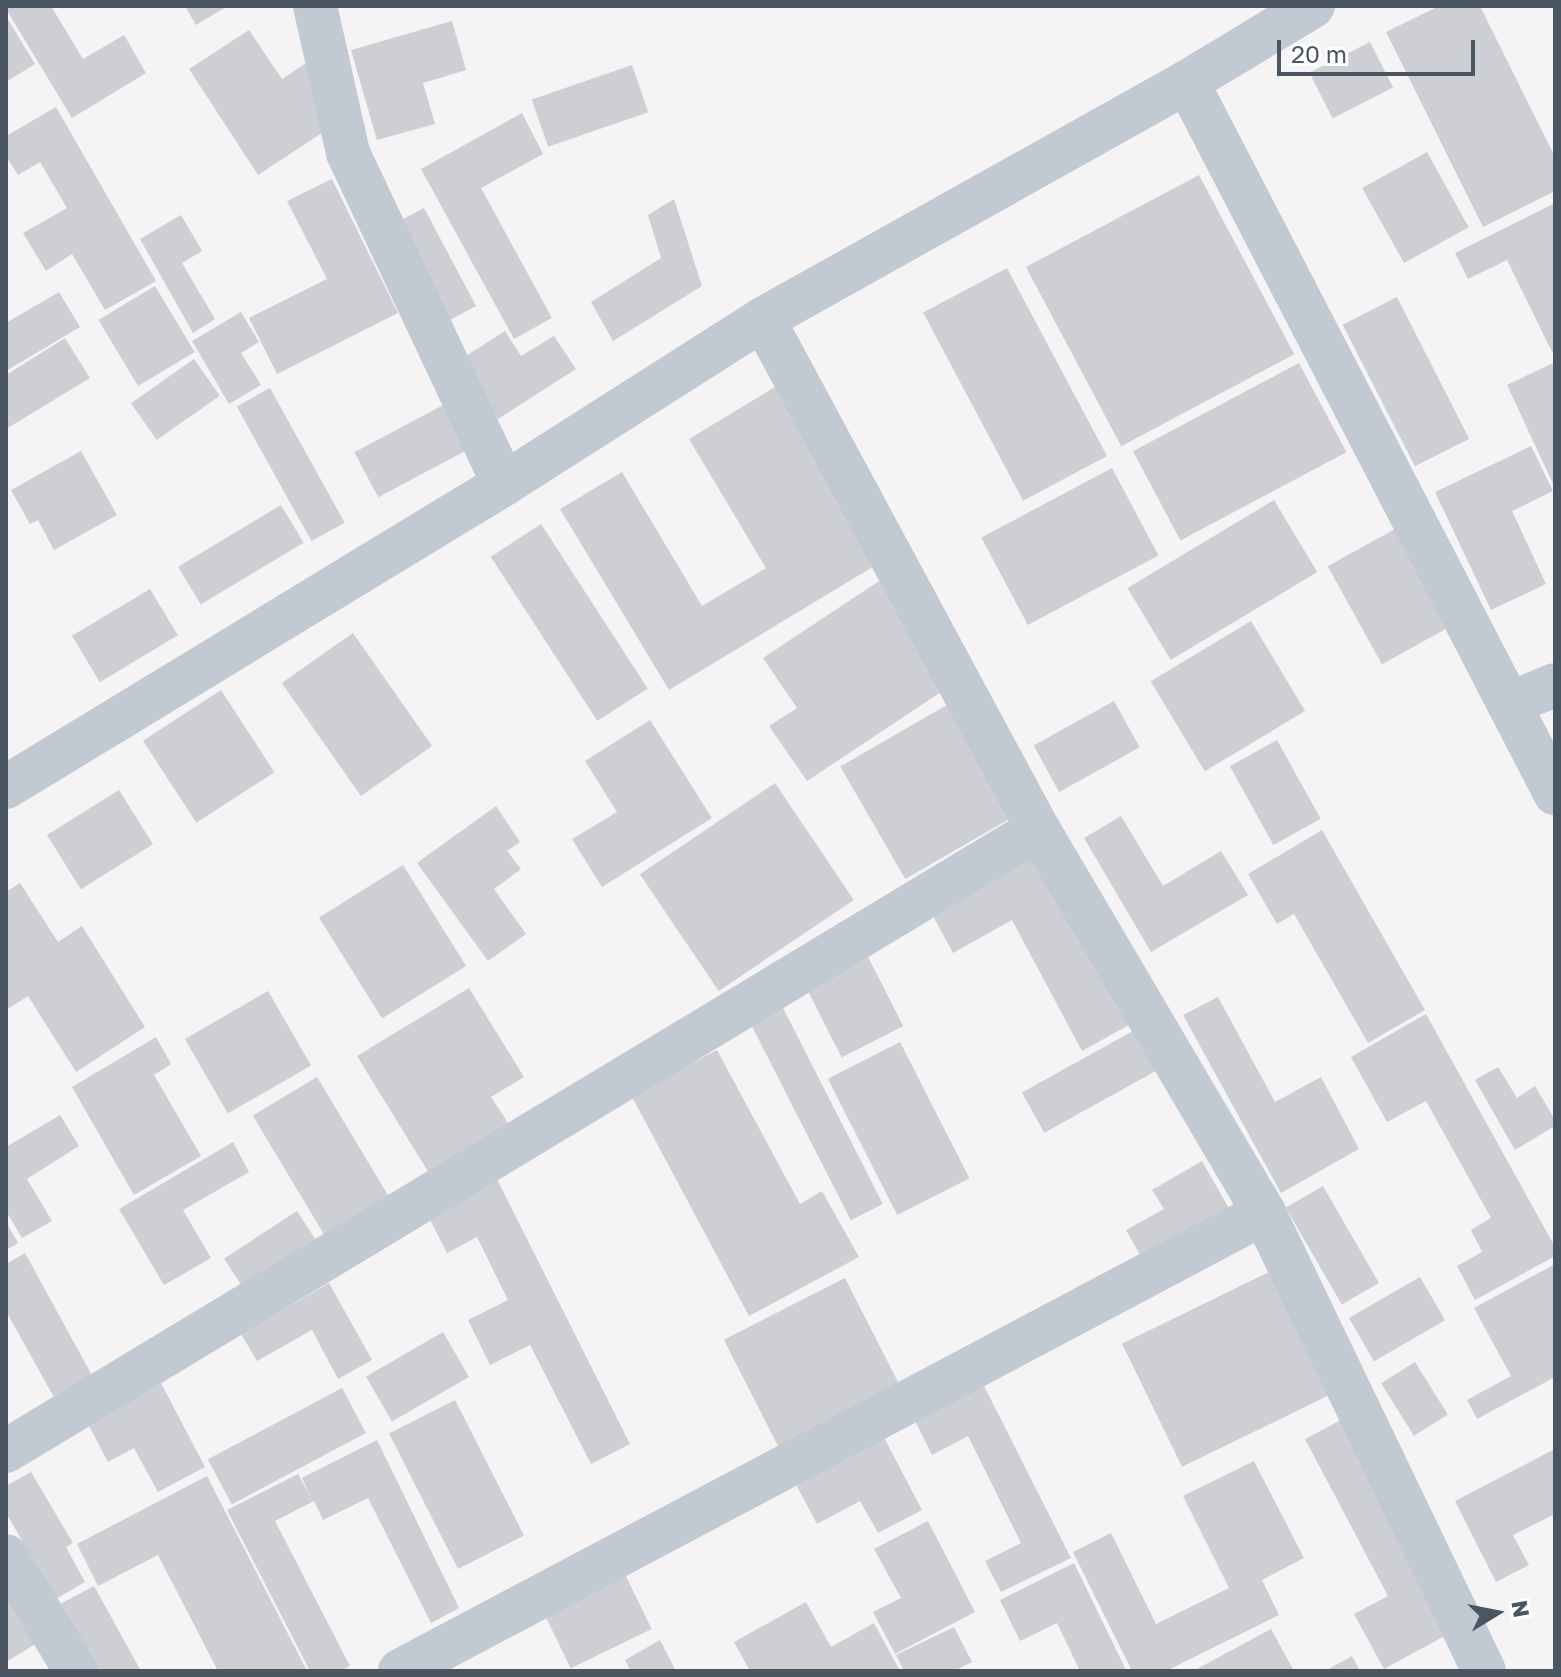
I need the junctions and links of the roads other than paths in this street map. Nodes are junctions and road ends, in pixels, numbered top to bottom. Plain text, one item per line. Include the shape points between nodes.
1 (315, 6) edge
2 (1313, 6) edge
3 (1187, 82) junction
4 (763, 319) junction
5 (504, 484) junction
6 (1555, 685) edge
7 (1509, 704) junction
8 (6, 787) edge
9 (1555, 793) edge
10 (1038, 829) junction
11 (1264, 1213) junction
12 (6, 1451) edge
13 (6, 1556) edge
14 (76, 1671) edge
15 (400, 1671) edge
16 (1484, 1671) edge

1 - 5 street via 348,153
2 - 3 street
3 - 4 street
3 - 7 street
4 - 5 street
4 - 10 street
5 - 8 street
6 - 7 street
7 - 9 street
10 - 11 street
10 - 12 street
11 - 15 street
11 - 16 street
13 - 14 street

